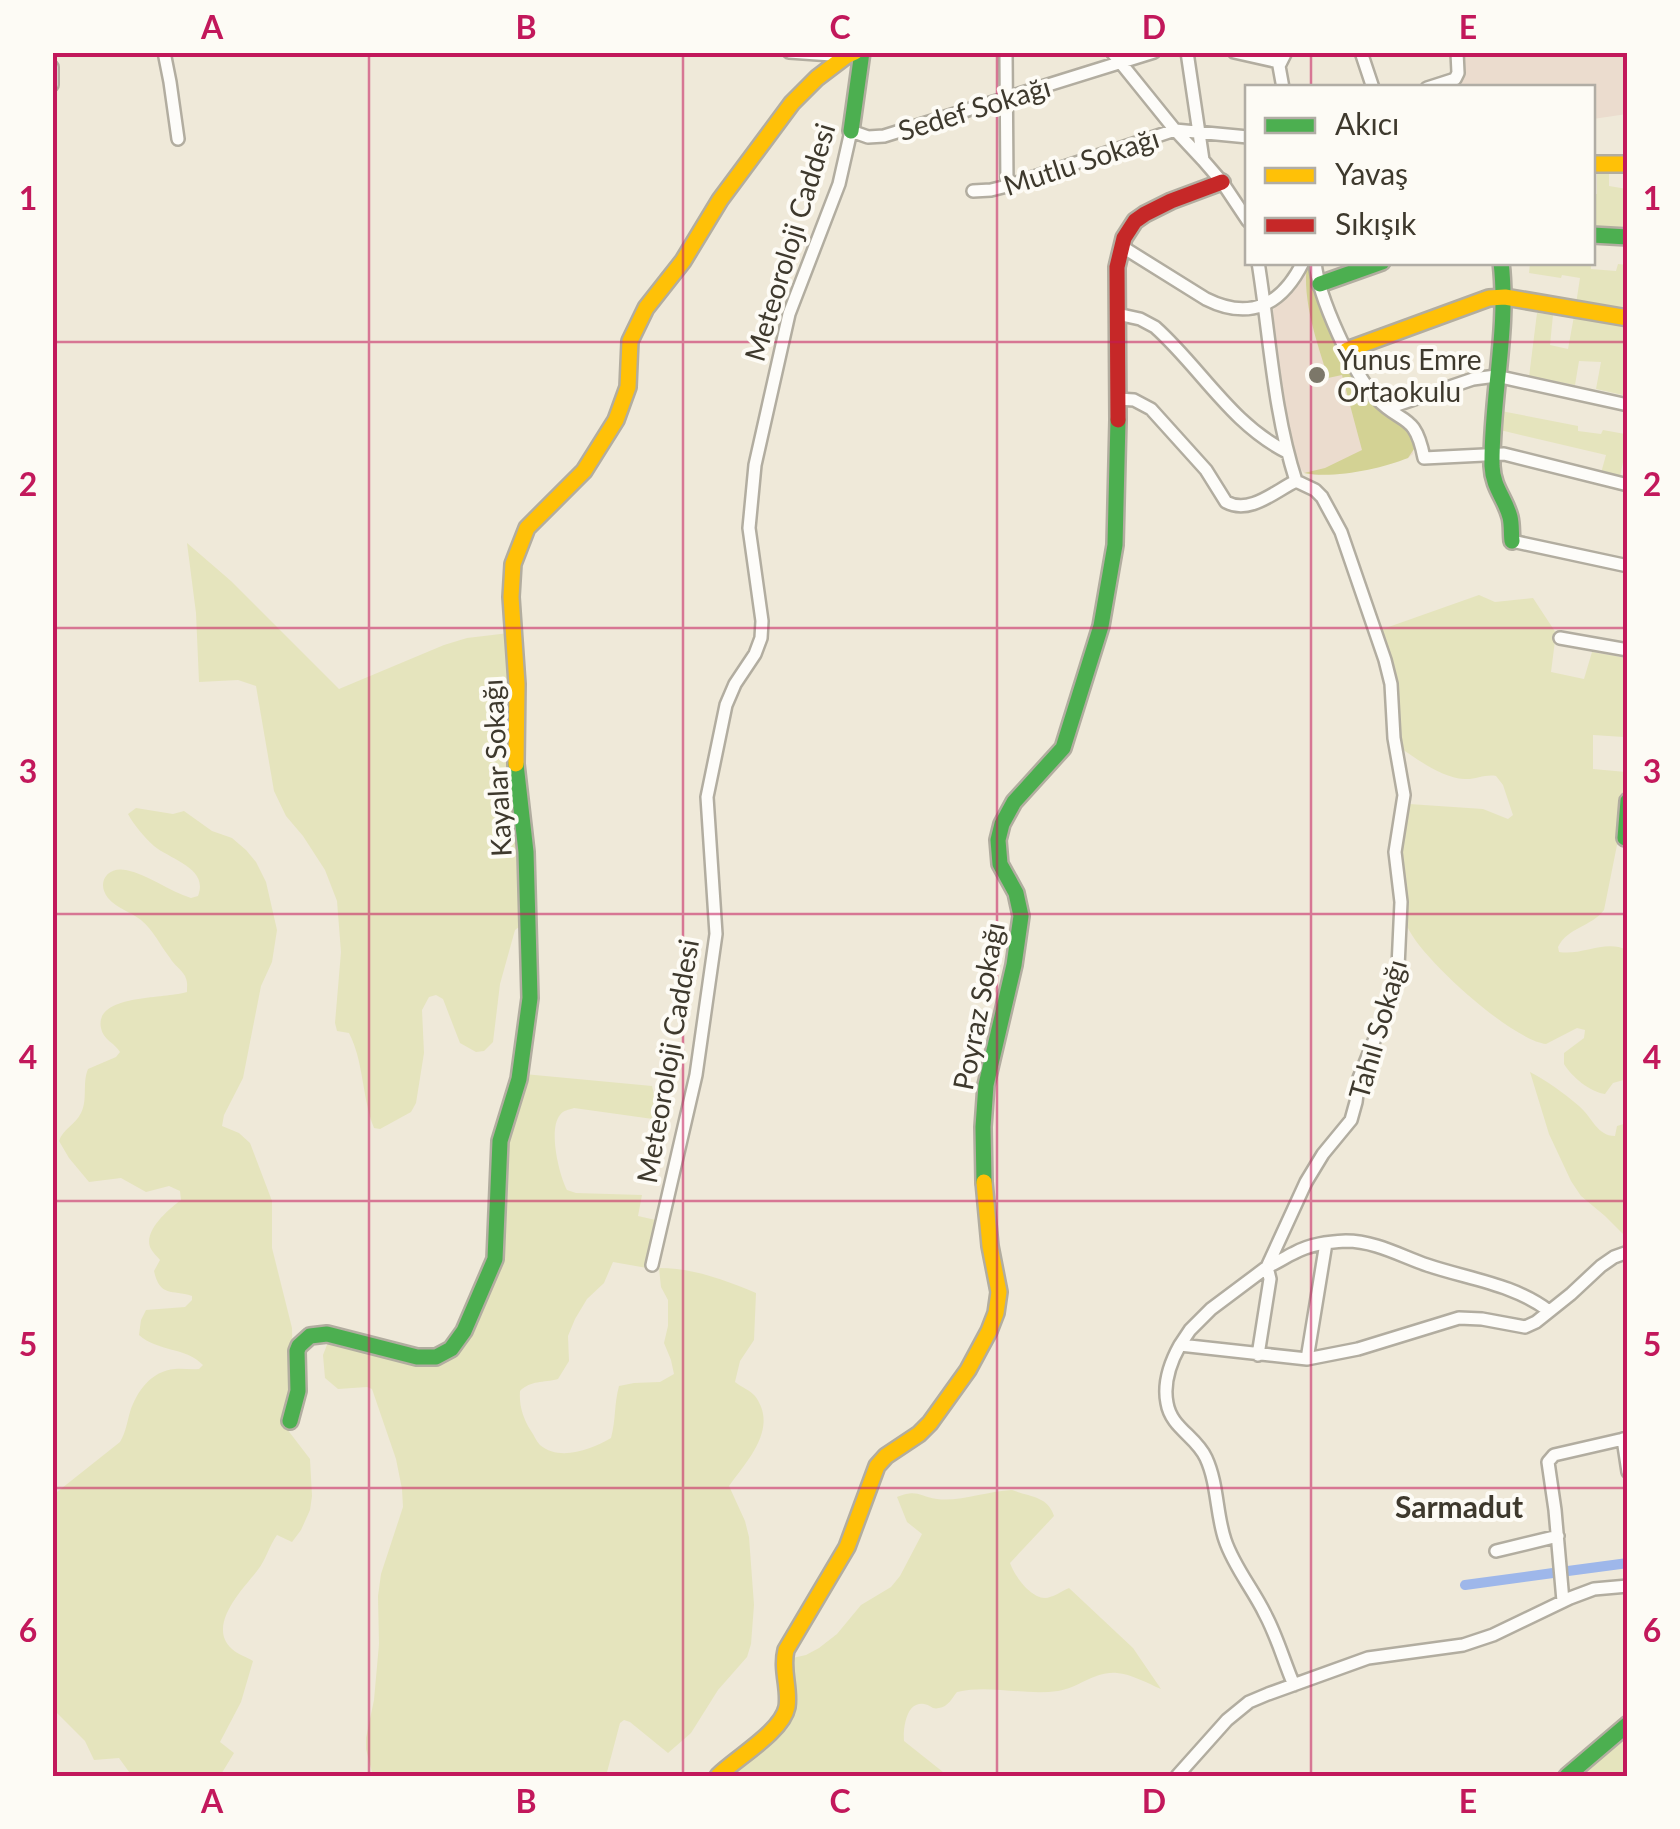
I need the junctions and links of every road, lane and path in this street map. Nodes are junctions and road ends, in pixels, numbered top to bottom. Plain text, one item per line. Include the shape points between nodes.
1 (164, 52) edge
2 (788, 52) edge
3 (1006, 52) edge
4 (1154, 52) edge
5 (1187, 52) edge
6 (1234, 52) edge
7 (1361, 52) edge
8 (1457, 52) edge
9 (854, 54) edge
10 (1283, 57) edge
11 (1116, 58) edge
12 (52, 67) edge
13 (52, 84) edge
14 (1284, 85) edge
15 (1372, 85) edge
16 (1439, 85) edge
17 (1006, 98) junction
18 (1174, 130) junction
19 (851, 131) junction
20 (1199, 132) junction
21 (1245, 137) edge
22 (178, 139) dead end
23 (1203, 160) junction
24 (1595, 164) edge
25 (1628, 164) edge
26 (1222, 182) junction
27 (1008, 186) junction
28 (973, 191) dead end
29 (1245, 216) edge
30 (1595, 235) edge
31 (1628, 238) edge
32 (1121, 246) junction
33 (1258, 265) edge
34 (1301, 265) edge
35 (1317, 265) edge
36 (1374, 265) edge
37 (1501, 265) edge
38 (1320, 284) junction
39 (1505, 297) junction
40 (1265, 305) junction
41 (1117, 314) junction
42 (1628, 318) edge
43 (1347, 350) junction
44 (1496, 376) junction
45 (1118, 399) junction
46 (1628, 405) edge
47 (1388, 408) junction
48 (1287, 452) junction
49 (1493, 454) junction
50 (1296, 481) junction
51 (1628, 485) edge
52 (1512, 542) joint
53 (1628, 566) edge
54 (1560, 638) dead end
55 (1628, 650) edge
56 (1628, 800) edge
57 (1624, 838) dead end
58 (1326, 1243) junction
59 (1628, 1252) edge
60 (652, 1265) dead end
61 (1267, 1267) junction
62 (1549, 1311) junction
63 (1180, 1344) junction
64 (1258, 1355) junction
65 (1308, 1359) junction
66 (290, 1421) dead end
67 (1625, 1438) edge
68 (1628, 1472) edge
69 (1558, 1536) junction
70 (1496, 1550) dead end
71 (1628, 1586) edge
72 (1562, 1601) junction
73 (1294, 1685) junction
74 (1628, 1724) edge
75 (718, 1776) edge
76 (1177, 1776) edge
77 (1566, 1776) edge

1 - 22 street
2 - 9 street
3 - 17 street
4 - 11 street, Sedef Sokağı
5 - 20 street
6 - 10 street
7 - 15 street
8 - 16 street via 1456,79
9 - 19 street, Meteoroloji Caddesi
9 - 66 street, Kayalar Sokağı via 792,103 646,308 630,342 628,386 616,420 584,471 527,528 517,550 511,597 516,772 526,852 530,998 519,1079 500,1142 495,1259 445,1354 406,1355 326,1333 308,1336 297,1354
10 - 14 street
11 - 17 street, Sedef Sokağı
11 - 18 street
12 - 13 street
17 - 19 street, Sedef Sokağı via 884,136
17 - 27 street
18 - 20 street, Mutlu Sokağı
18 - 23 street
18 - 27 street, Mutlu Sokağı
19 - 60 street, Meteoroloji Caddesi via 839,184 789,314 755,465 748,528 761,638 730,693 709,782 716,934 696,1075
20 - 21 street, Mutlu Sokağı
20 - 23 street
23 - 26 street
24 - 25 street
26 - 29 street
26 - 32 street via 1136,220
27 - 28 street, Mutlu Sokağı
30 - 31 street
32 - 40 street via 1218,306
32 - 41 street, Poyraz Sokağı
33 - 40 street
34 - 40 street via 1283,293
35 - 38 street
36 - 38 street
37 - 39 street
38 - 43 street
39 - 42 street
39 - 43 street via 1482,299
39 - 44 street
40 - 48 street
41 - 45 street, Poyraz Sokağı
41 - 48 street via 1155,327 1258,436
43 - 47 street
44 - 46 street
44 - 47 street
44 - 49 street
45 - 50 street via 1151,409 1231,505 1251,505
45 - 75 street, Poyraz Sokağı via 1115,546 1101,626 1063,748 1016,798 998,836 999,862 1021,915 984,1113 984,1175 999,1292 995,1317 938,1412 872,1476 850,1538 788,1644 788,1704 780,1723
47 - 49 street via 1413,426 1424,458
48 - 50 street
49 - 51 street
49 - 52 street via 1495,488 1508,510
50 - 61 street, Tahıl Sokağı via 1316,490 1342,532 1389,674 1404,795 1395,852 1400,949 1391,999 1359,1078 1351,1120 1322,1154
52 - 53 street
54 - 55 street
56 - 57 street
58 - 61 street
58 - 62 street via 1374,1245
58 - 65 street
59 - 62 street
61 - 63 street, Tahıl Sokağı via 1212,1309
61 - 64 street
62 - 65 street via 1531,1326 1458,1318
63 - 64 street
63 - 73 street via 1167,1377 1170,1415 1208,1462 1229,1552 1265,1613
64 - 65 street
67 - 68 street
67 - 69 street via 1549,1458
69 - 70 street
69 - 72 street
71 - 72 street
72 - 73 street via 1464,1645 1368,1658
73 - 76 street via 1240,1709
74 - 77 street

